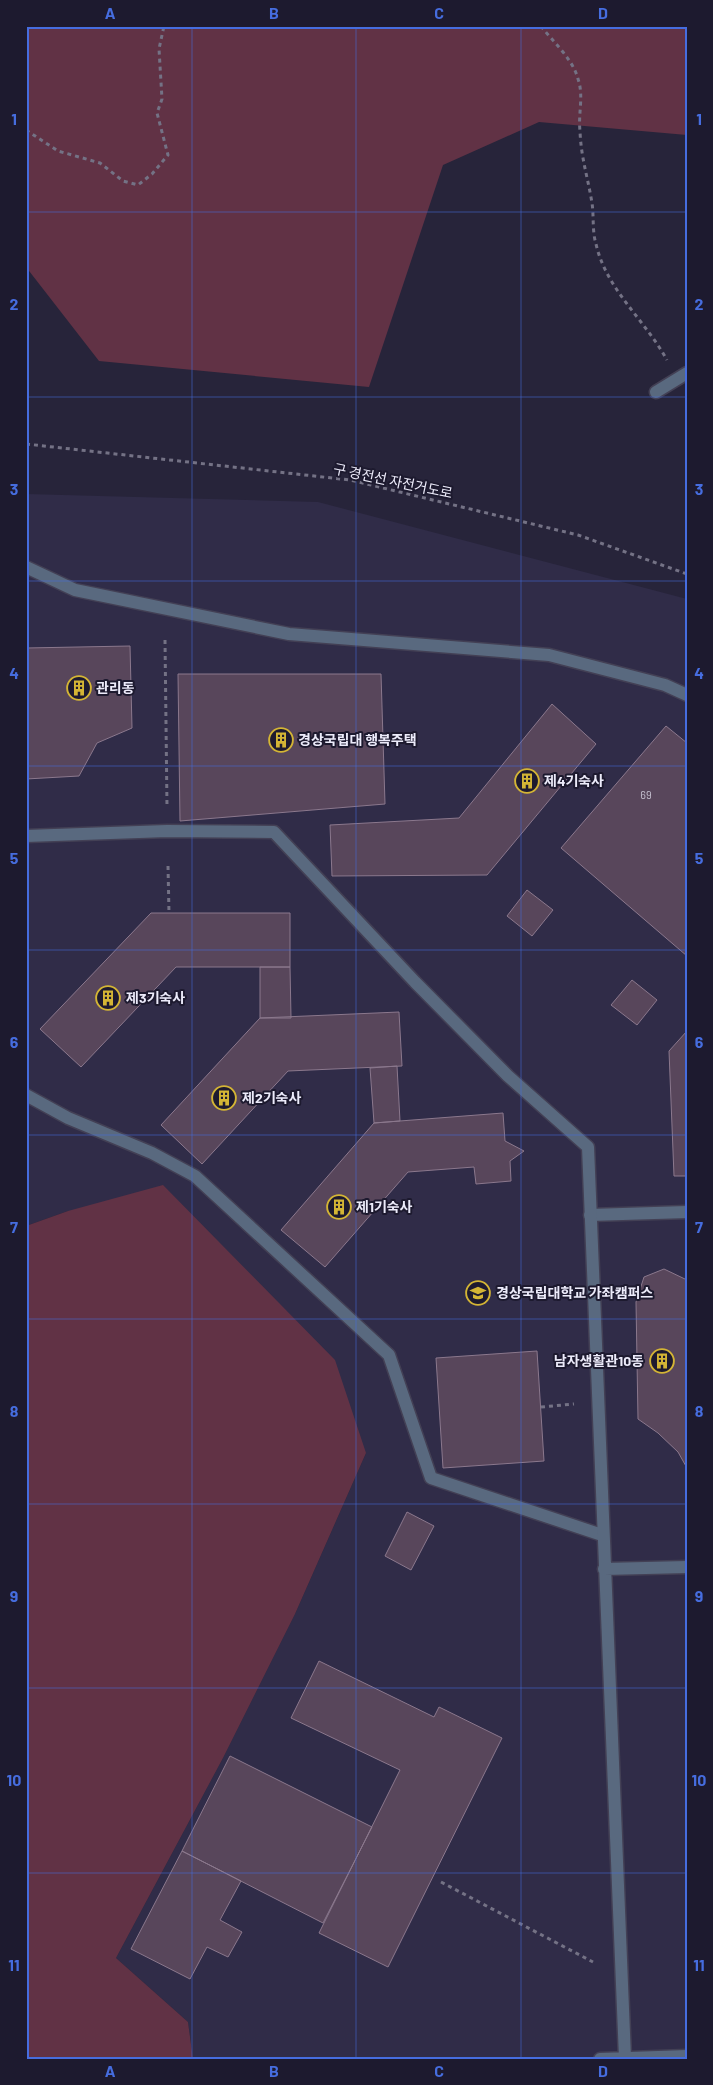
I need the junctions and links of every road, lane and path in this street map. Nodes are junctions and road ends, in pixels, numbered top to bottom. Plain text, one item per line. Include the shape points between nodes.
1 (164, 26) edge
2 (541, 26) edge
3 (26, 130) edge
4 (682, 376) edge
5 (656, 392) dead end
6 (26, 444) edge
7 (26, 567) edge
8 (687, 574) edge
9 (165, 640) dead end
10 (687, 695) edge
11 (168, 831) junction
12 (26, 836) edge
13 (168, 866) dead end
14 (169, 913) dead end
15 (26, 1095) edge
16 (687, 1212) edge
17 (590, 1215) junction
18 (578, 1404) dead end
19 (541, 1407) dead end
20 (602, 1535) junction
21 (687, 1567) edge
22 (604, 1569) junction
23 (441, 1882) dead end
24 (593, 1962) dead end
25 (687, 2056) edge
26 (625, 2058) edge
27 (600, 2059) edge

1 - 3 path via 159,49 162,99 157,114 168,155 138,185 123,181 100,163 58,151
2 - 4 path via 571,63 578,78 582,96 581,158 592,202 595,244 604,269 616,290
4 - 5 street
6 - 8 path, 구 경전선 자전거도로 via 350,480 578,535
7 - 10 street via 75,590 289,634 549,654 665,685
9 - 11 path
11 - 12 street
11 - 17 street via 274,832 508,1076 588,1147
13 - 14 path
15 - 20 street via 68,1118 152,1153 195,1176 389,1355 431,1478
16 - 17 street
17 - 20 street
18 - 19 path
20 - 22 street
21 - 22 street
22 - 26 street via 614,1742
23 - 24 path
25 - 26 street
26 - 27 street

